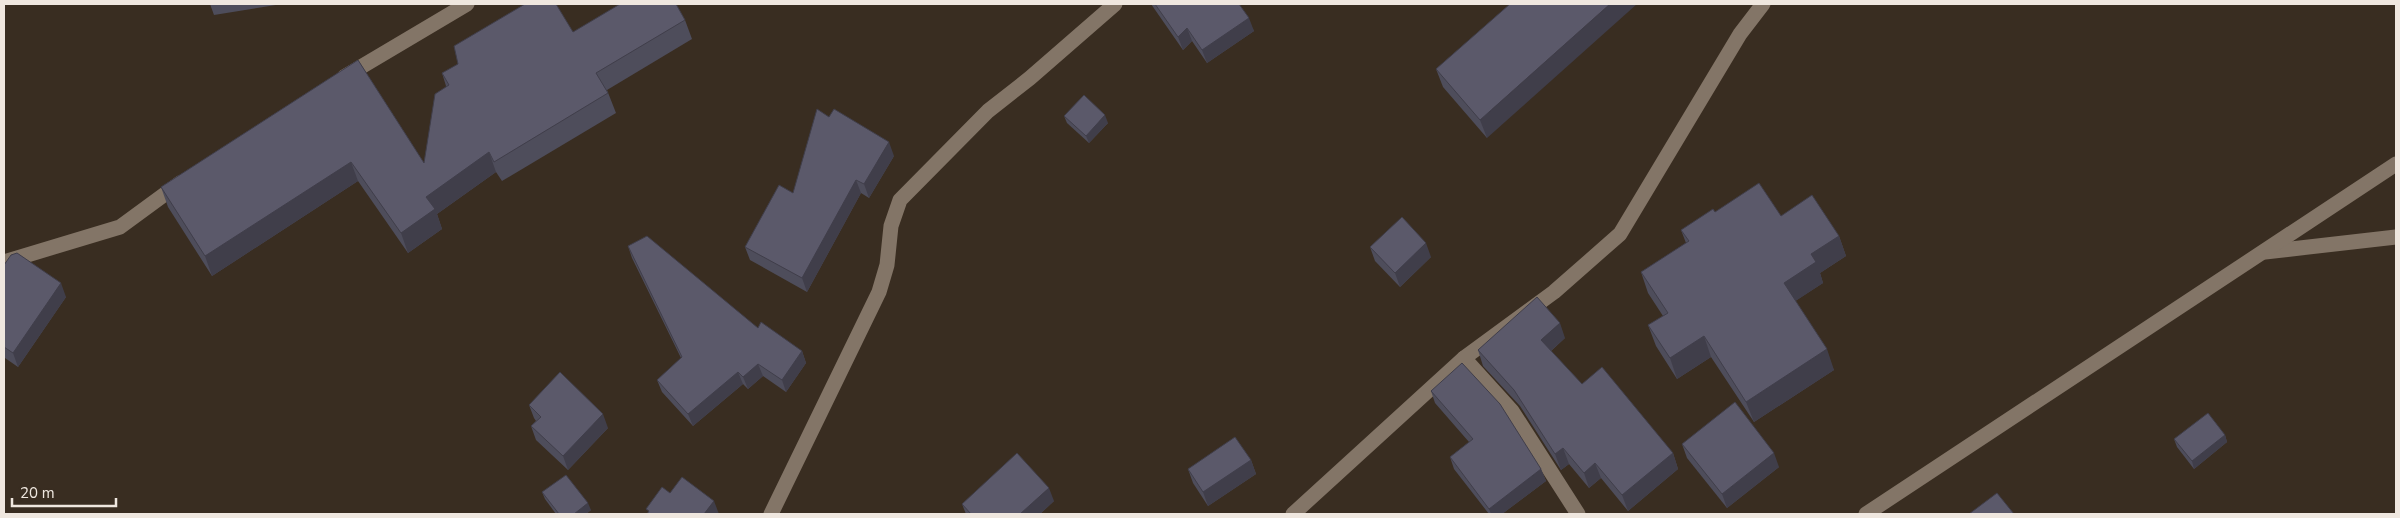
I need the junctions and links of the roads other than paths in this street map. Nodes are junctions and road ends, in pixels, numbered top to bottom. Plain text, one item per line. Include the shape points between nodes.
1 (467, 4) edge
2 (1115, 4) edge
3 (1763, 4) edge
4 (330, 85) edge
5 (2396, 164) edge
6 (192, 174) edge
7 (2396, 237) edge
8 (2261, 252) junction
9 (4, 262) edge
10 (1464, 358) junction
11 (771, 514) edge
12 (1293, 514) edge
13 (1578, 514) edge
14 (1868, 514) edge

1 - 4 street
2 - 11 street via 988,111 900,200 891,226 887,265 879,292
3 - 10 street via 1730,50 1620,234 1554,292
5 - 8 street
6 - 9 street via 120,227
7 - 8 street
8 - 14 street
10 - 12 street
10 - 13 street via 1512,411

